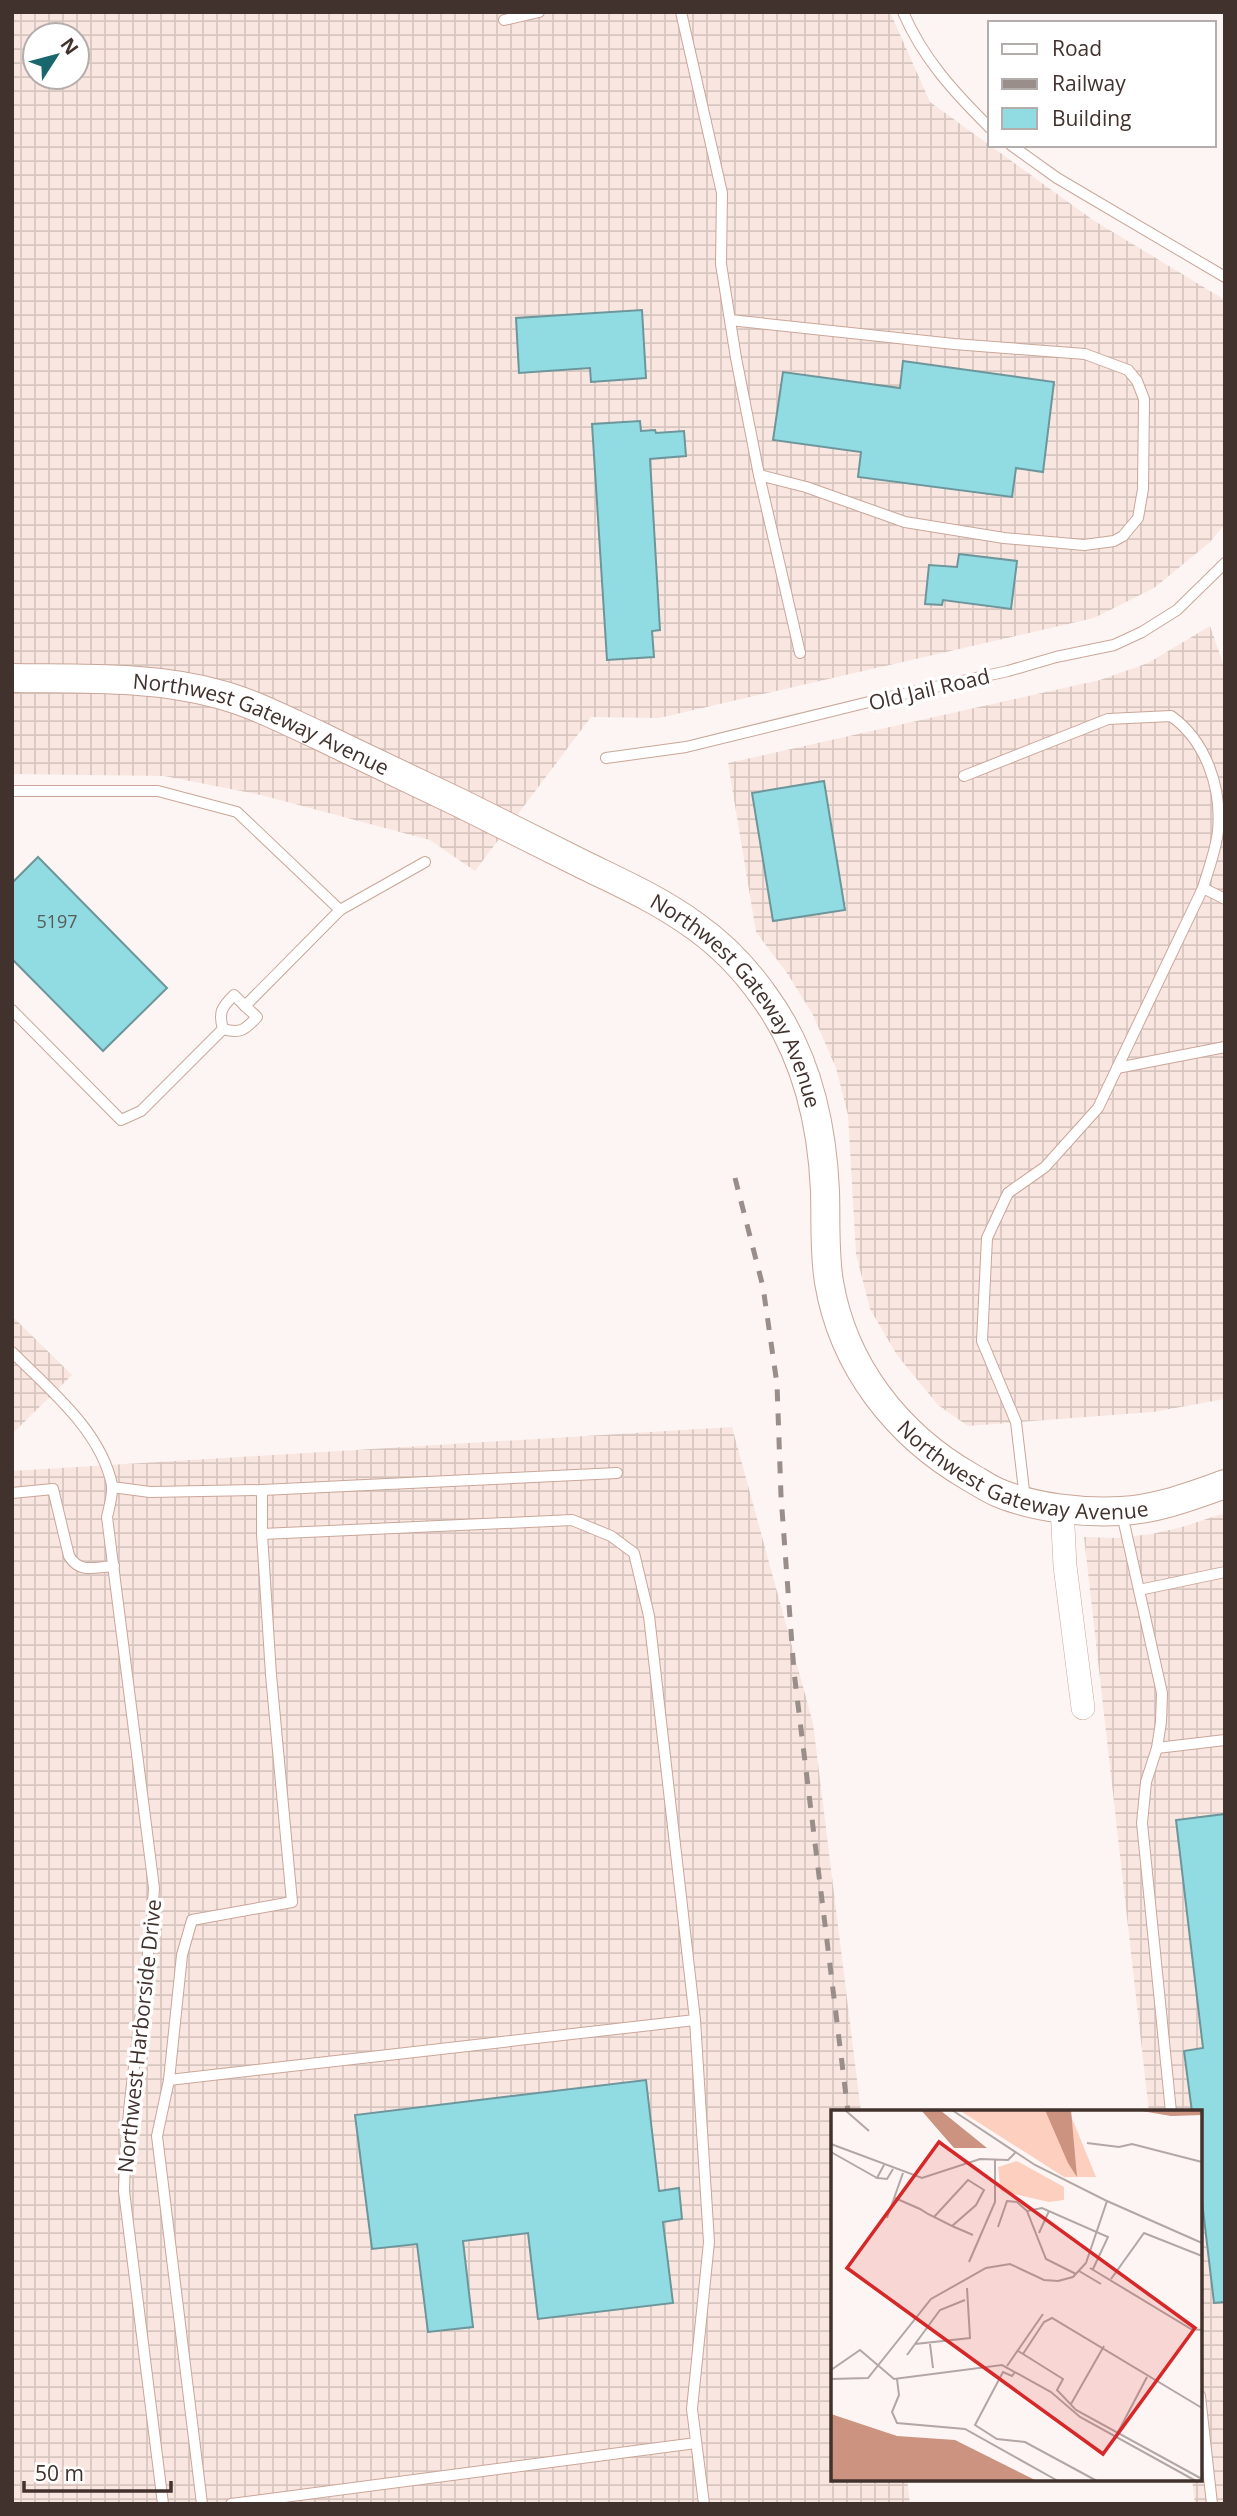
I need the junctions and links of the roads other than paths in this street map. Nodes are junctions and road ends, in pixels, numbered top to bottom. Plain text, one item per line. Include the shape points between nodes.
1 (539, 12) edge
2 (681, 12) edge
3 (903, 12) edge
4 (504, 20) dead end
5 (988, 126) edge
6 (1014, 147) edge
7 (1225, 277) edge
8 (730, 320) junction
9 (759, 475) junction
10 (1225, 563) edge
11 (800, 653) dead end
12 (12, 678) edge
13 (606, 758) dead end
14 (964, 776) dead end
15 (12, 791) edge
16 (425, 862) dead end
17 (1203, 888) junction
18 (1225, 899) edge
19 (340, 910) junction
20 (245, 1006) junction
21 (12, 1010) edge
22 (223, 1029) junction
23 (1225, 1047) edge
24 (1117, 1068) junction
25 (12, 1352) edge
26 (617, 1473) dead end
27 (1225, 1483) edge
28 (112, 1488) junction
29 (262, 1490) junction
30 (12, 1493) edge
31 (1026, 1501) junction
32 (1062, 1507) junction
33 (1121, 1511) junction
34 (262, 1534) junction
35 (114, 1566) junction
36 (1225, 1572) edge
37 (1139, 1590) junction
38 (1083, 1708) dead end
39 (1225, 1740) edge
40 (1157, 1748) junction
41 (695, 2020) junction
42 (169, 2080) junction
43 (1171, 2110) edge
44 (1202, 2414) edge
45 (696, 2443) junction
46 (163, 2504) edge
47 (202, 2504) edge
48 (231, 2504) edge
49 (704, 2504) edge
50 (1212, 2504) edge

1 - 4 lane
2 - 8 lane via 722,193 721,264
3 - 5 lane via 928,60
6 - 7 lane
8 - 9 lane
8 - 9 lane via 1085,354 1128,370 1144,399 1143,489 1138,518 1114,541 1084,545 1004,538 905,522
9 - 11 lane
10 - 13 lane, Old Jail Road via 1177,610 1114,645 686,747
12 - 31 street, Northwest Gateway Avenue via 154,682 222,694 646,895 696,927 754,983 798,1056 819,1123 829,1282 850,1352 871,1388 917,1440 954,1468 997,1492
14 - 17 lane via 1108,719 1171,716 1199,744 1216,785 1218,831
15 - 19 lane via 158,791 237,812
16 - 19 lane
17 - 18 lane
17 - 24 lane
19 - 20 lane
20 - 22 lane via 234,995 221,1008
20 - 22 lane via 257,1017 244,1031
21 - 22 lane via 121,1120 141,1111
23 - 24 lane
24 - 31 lane via 1098,1108 1045,1167 1008,1193 987,1238 982,1340 1016,1422
25 - 28 lane, Northwest Harborside Drive via 98,1447
26 - 29 lane
27 - 33 street, Northwest Gateway Avenue via 1177,1501
28 - 29 lane
28 - 35 lane, Northwest Harborside Drive via 107,1517
29 - 34 lane
30 - 35 lane via 53,1489 74,1565
31 - 32 street, Northwest Gateway Avenue
32 - 33 street, Northwest Gateway Avenue
32 - 38 street
33 - 37 lane
34 - 41 lane via 572,1520 611,1536 634,1553 649,1616
34 - 42 lane via 292,1902 192,1920 182,1955
35 - 46 lane, Northwest Harborside Drive via 154,1888 131,2081 124,2191
36 - 37 lane
37 - 40 lane via 1161,1693
39 - 40 lane
40 - 43 lane via 1146,1782 1142,1823
41 - 42 lane
41 - 45 lane via 709,2242 692,2409
42 - 47 lane via 157,2136
44 - 50 lane
45 - 48 lane
45 - 49 lane

